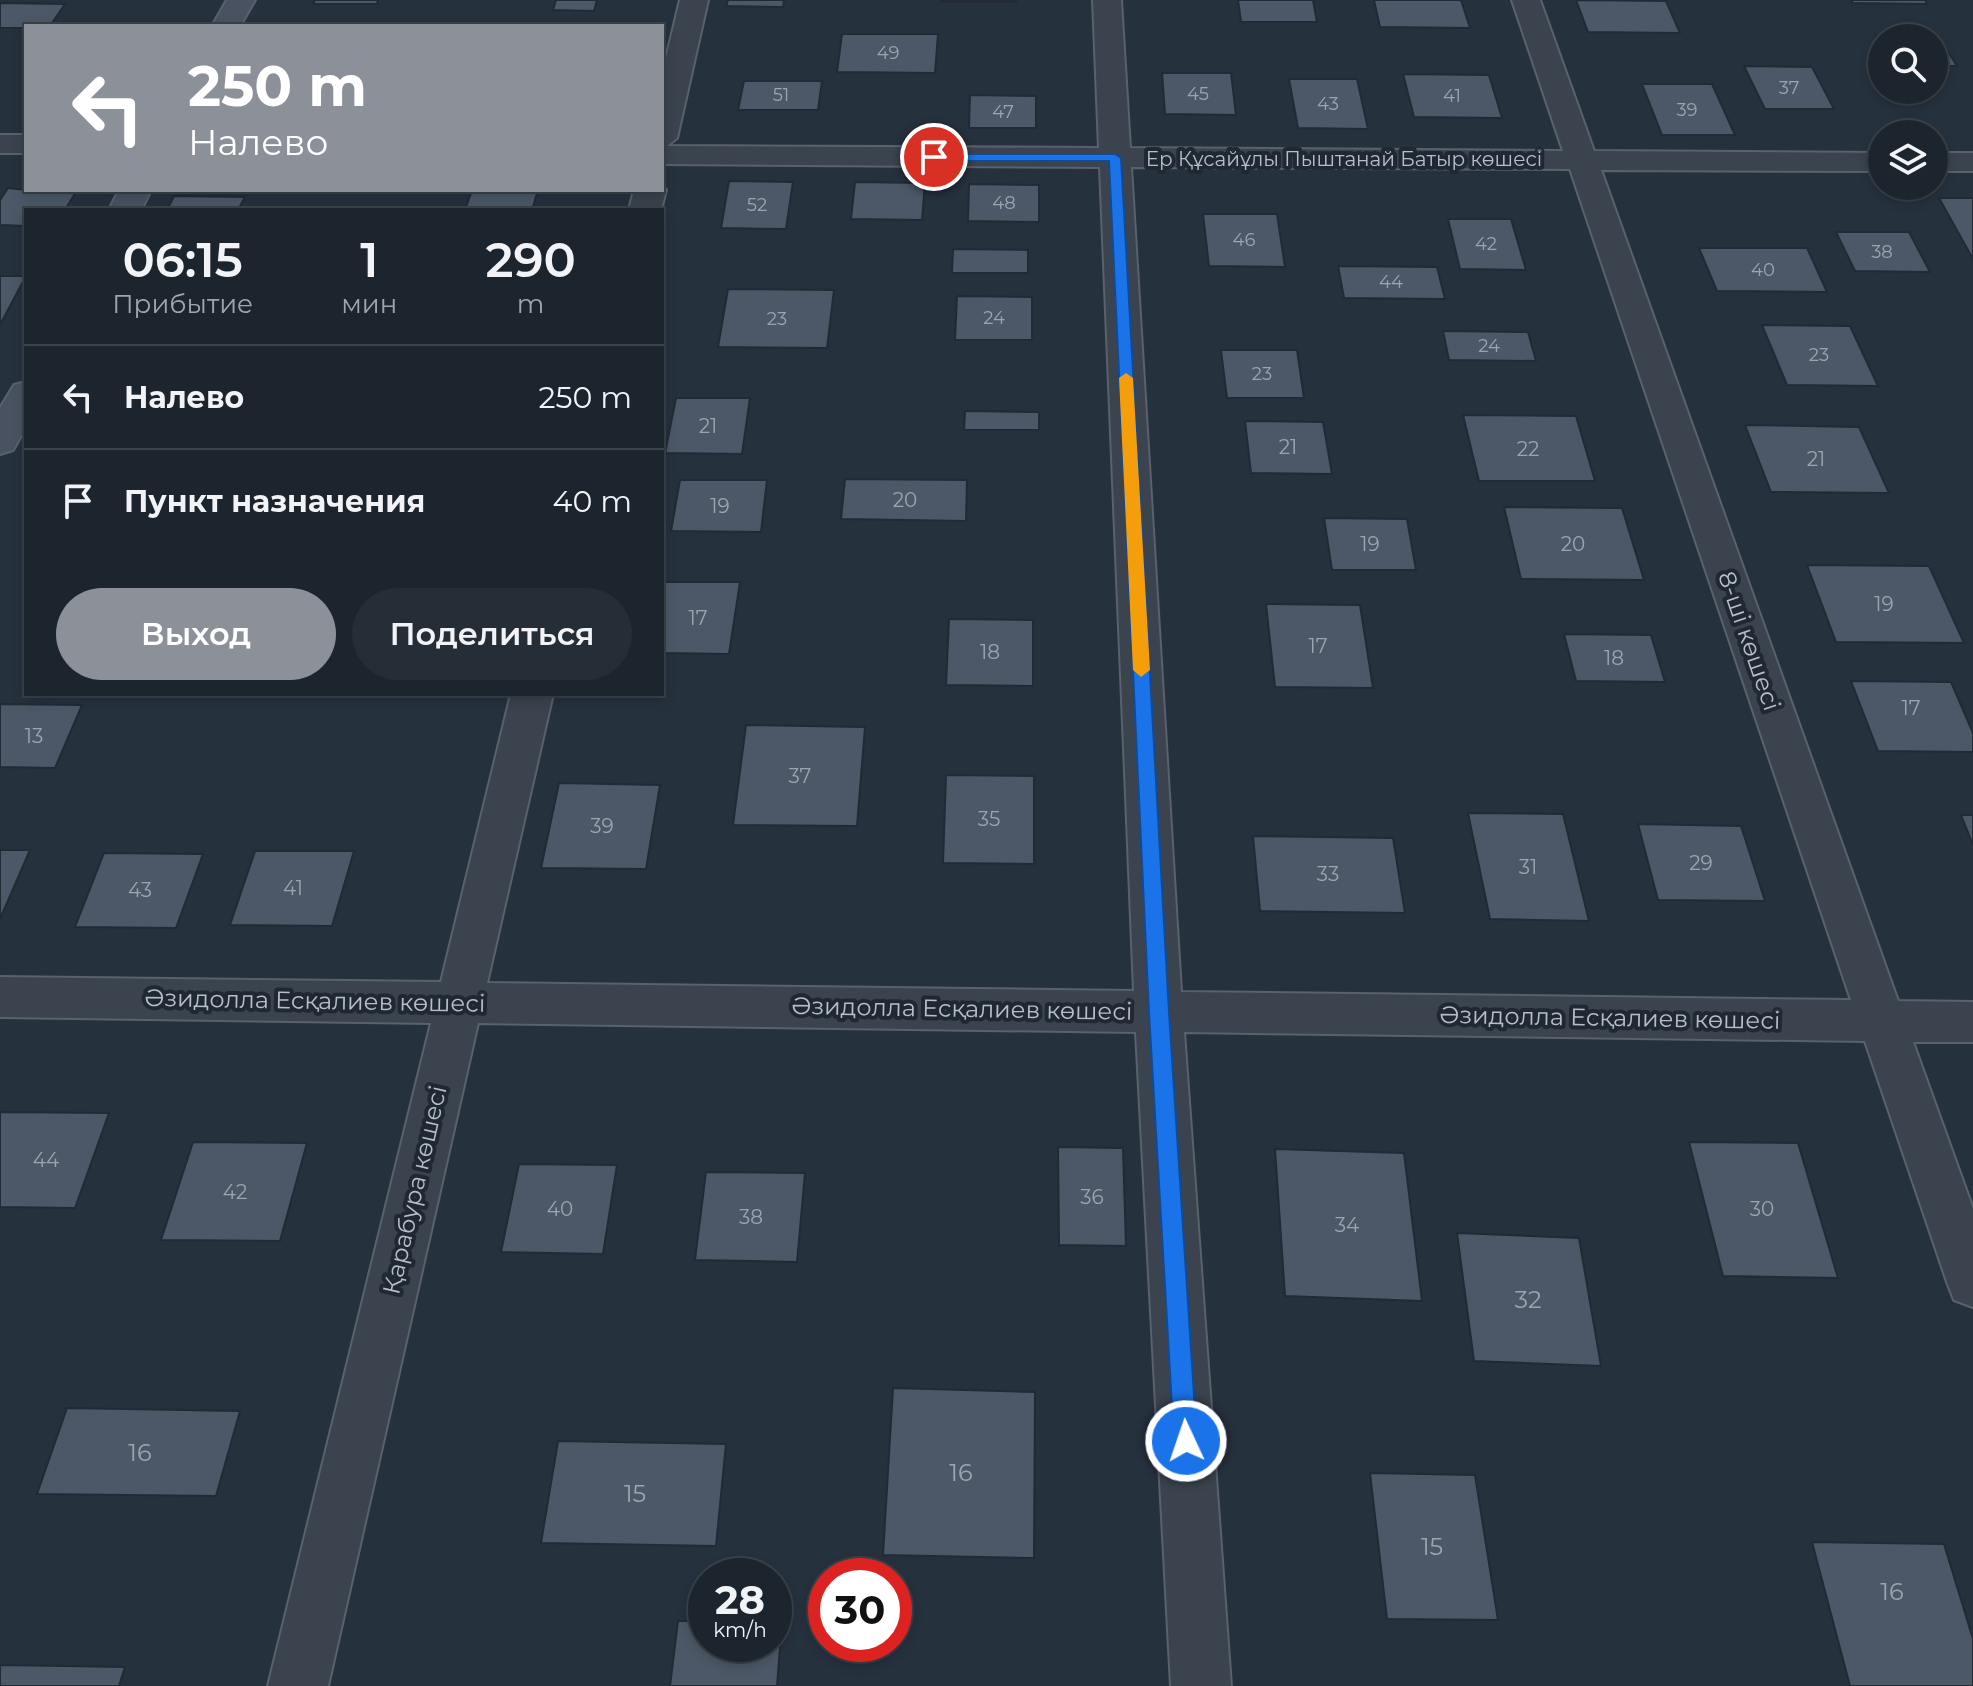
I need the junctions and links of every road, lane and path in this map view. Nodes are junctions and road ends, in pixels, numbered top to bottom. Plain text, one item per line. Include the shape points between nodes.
1 (241, 0) edge
2 (694, 0) edge
3 (1107, 0) edge
4 (1526, 0) edge
5 (227, 24) edge
6 (664, 129) edge
7 (0, 144) edge
8 (24, 144) edge
9 (664, 155) edge
10 (1115, 158) junction
11 (1582, 160) junction
12 (1868, 162) edge
13 (1948, 162) edge
14 (1973, 162) edge
15 (24, 397) edge
16 (0, 442) edge
17 (532, 696) edge
18 (0, 997) edge
19 (460, 1002) junction
20 (1159, 1012) junction
21 (1882, 1021) junction
22 (1973, 1022) edge
23 (1973, 1282) edge
24 (298, 1686) edge
25 (1201, 1686) edge

1 - 5 street
2 - 6 street
3 - 10 street
4 - 11 street, 8-шi көшесi
7 - 8 street
9 - 10 street, Ер Құсайұлы Пыштанай Батыр көшесі
10 - 11 street, Ер Құсайұлы Пыштанай Батыр көшесі
10 - 20 street
11 - 12 street, Ер Құсайұлы Пыштанай Батыр көшесі
11 - 21 street, 8-шi көшесi
13 - 14 street
15 - 16 street
17 - 19 street, Қарабура көшесі
18 - 19 street, Әзидолла Есқалиев көшесі
19 - 20 street, Әзидолла Есқалиев көшесі
19 - 24 street, Қарабура көшесі
20 - 21 street, Әзидолла Есқалиев көшесі
20 - 25 street
21 - 22 street, Әзидолла Есқалиев көшесі
21 - 23 street, 8-шi көшесi

